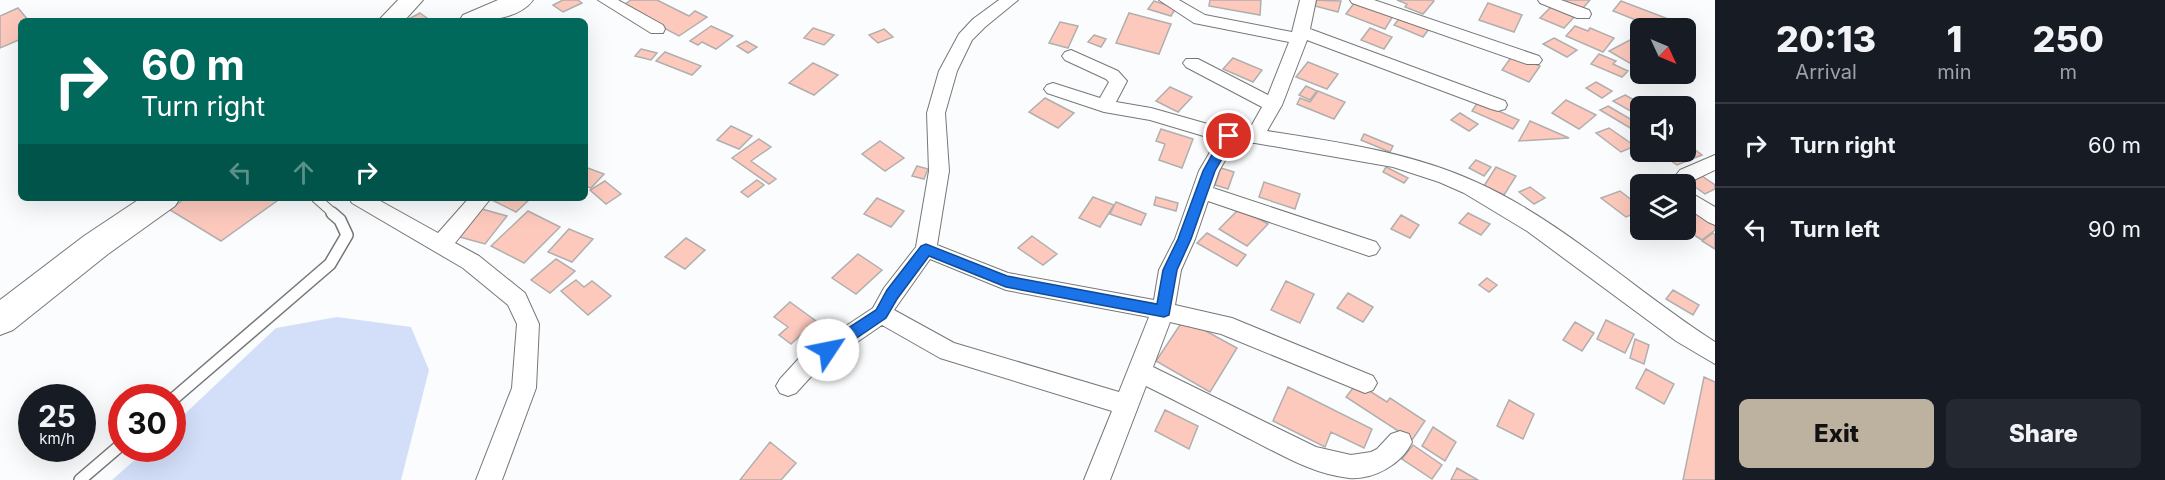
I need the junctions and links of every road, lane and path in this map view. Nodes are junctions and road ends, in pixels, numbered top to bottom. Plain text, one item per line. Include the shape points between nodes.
1 (520, 0) edge
2 (606, 0) edge
3 (1010, 0) edge
4 (1167, 0) edge
5 (1308, 0) edge
6 (1358, 0) edge
7 (1546, 0) edge
8 (403, 1) edge
9 (1583, 14) dead end
10 (392, 18) edge
11 (479, 18) edge
12 (657, 29) dead end
13 (1301, 35) junction
14 (1071, 56) dead end
15 (1533, 60) dead end
16 (1192, 63) dead end
17 (1053, 89) dead end
18 (1273, 105) junction
19 (1498, 105) dead end
20 (1104, 106) junction
21 (1229, 136) junction
22 (1255, 136) junction
23 (1715, 162) edge
24 (1689, 174) edge
25 (1201, 191) junction
26 (160, 201) edge
27 (319, 201) edge
28 (364, 201) edge
29 (478, 201) edge
30 (1696, 203) edge
31 (1715, 217) edge
32 (440, 245) junction
33 (1369, 248) dead end
34 (926, 249) junction
35 (1164, 311) junction
36 (881, 314) junction
37 (0, 320) edge
38 (1715, 354) edge
39 (1139, 371) junction
40 (1365, 383) dead end
41 (788, 386) dead end
42 (186, 388) edge
43 (1126, 405) junction
44 (1400, 442) dead end
45 (108, 456) edge
46 (80, 480) edge
47 (489, 480) edge
48 (1097, 480) edge

1 - 11 main road
2 - 12 street
3 - 34 street via 965,38 948,70 936,113 939,171
4 - 13 street via 1200,19
5 - 13 street
6 - 15 street
7 - 9 street
8 - 10 main road
13 - 18 street
13 - 19 street
14 - 20 street via 1118,81
16 - 18 street
17 - 20 street
18 - 22 street
20 - 21 street via 1151,114
21 - 22 street
21 - 25 street
22 - 38 street via 1385,160 1469,187 1519,215
23 - 24 street
25 - 33 street
25 - 35 street via 1170,270
26 - 37 main road
27 - 42 lane via 340,220 346,235 330,264
28 - 32 street
29 - 32 street
30 - 31 street
32 - 47 street via 471,262 516,299 528,324 524,388
34 - 35 street via 1006,281
34 - 36 street
35 - 39 street
35 - 40 street via 1224,325
36 - 41 street via 810,362
36 - 43 street via 948,351
39 - 43 street
39 - 44 street via 1312,458 1351,467 1374,463
43 - 48 street
45 - 46 lane

